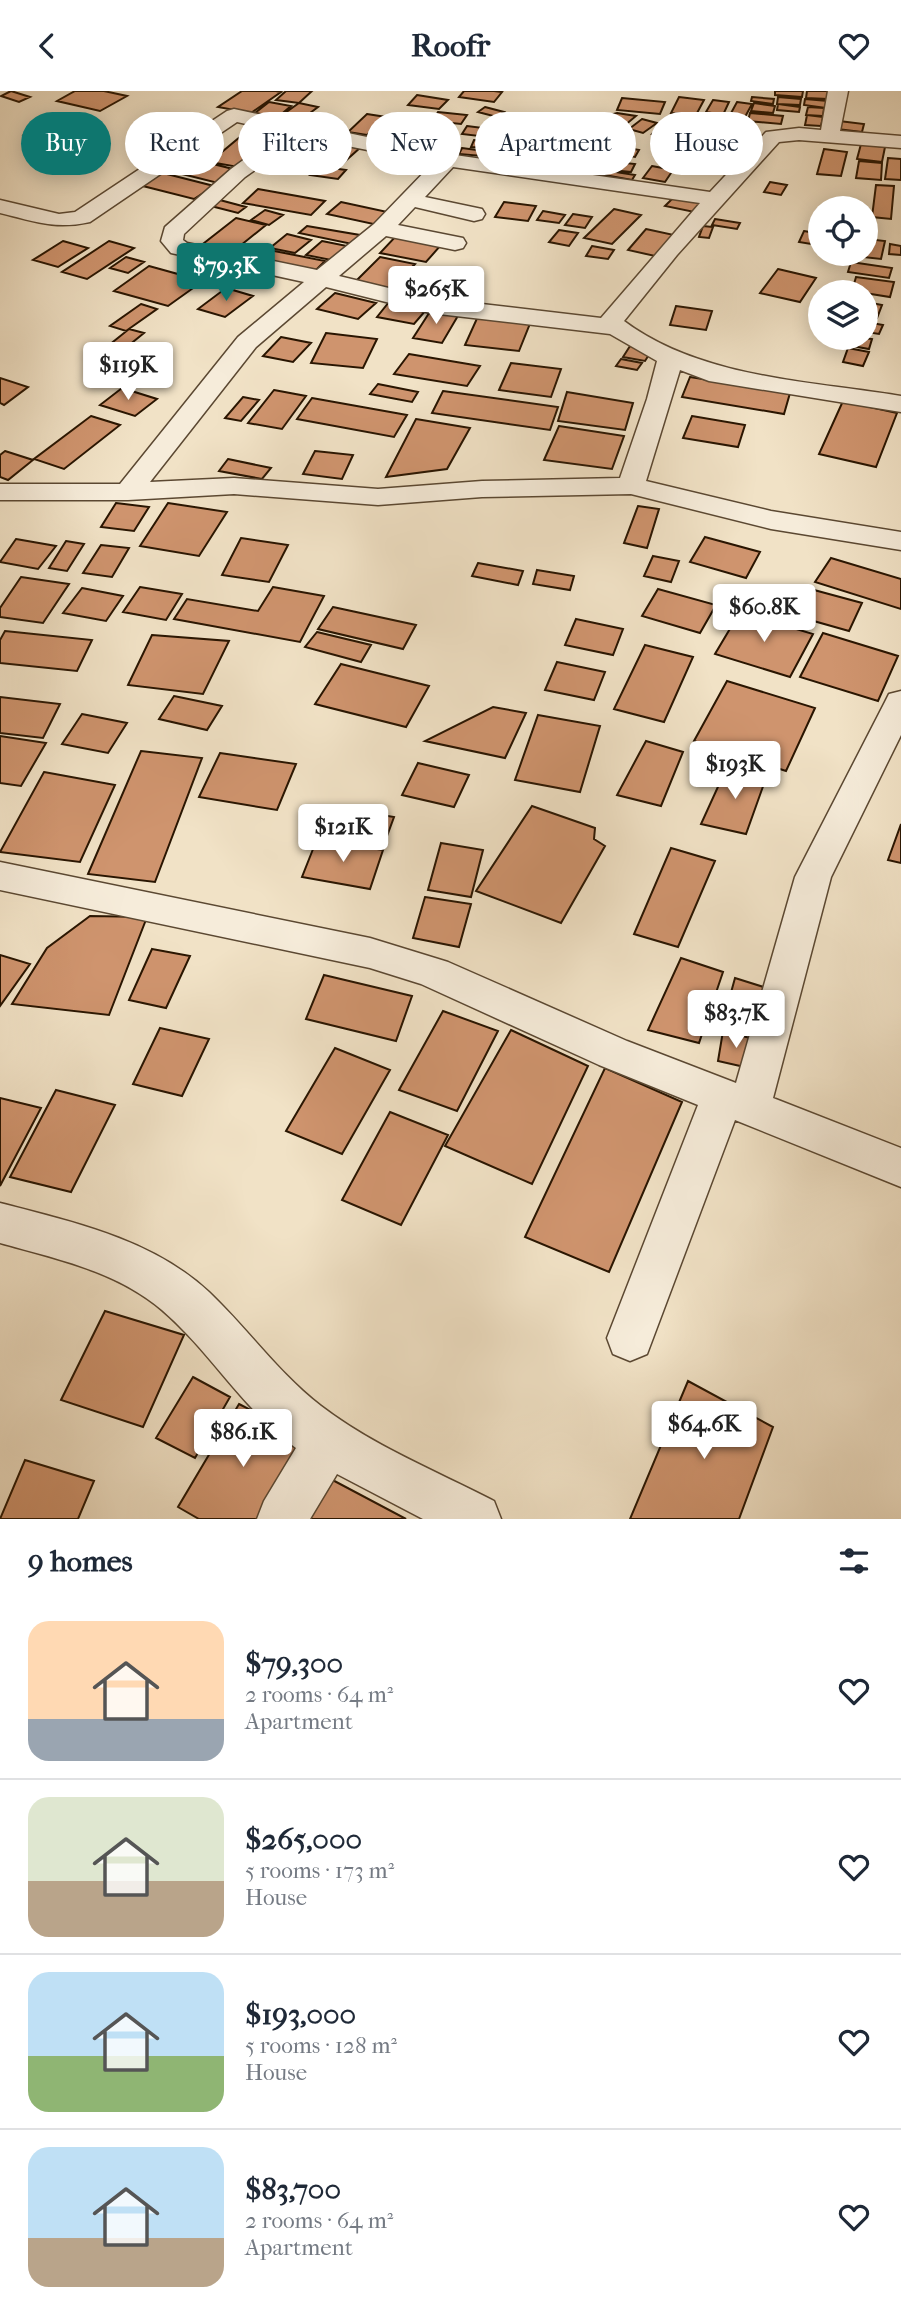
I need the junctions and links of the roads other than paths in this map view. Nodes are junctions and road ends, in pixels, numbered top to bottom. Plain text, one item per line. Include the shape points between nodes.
1 (838, 91) edge
2 (238, 116) edge
3 (830, 138) junction
4 (901, 142) edge
5 (461, 162) edge
6 (238, 173) edge
7 (434, 175) edge
8 (715, 199) junction
9 (411, 200) junction
10 (0, 205) edge
11 (474, 213) dead end
12 (382, 229) junction
13 (455, 243) dead end
14 (322, 278) junction
15 (616, 327) junction
16 (670, 358) junction
17 (901, 404) edge
18 (631, 486) junction
19 (0, 492) edge
20 (128, 492) junction
21 (901, 541) edge
22 (901, 702) edge
23 (0, 876) edge
24 (736, 1102) junction
25 (901, 1168) edge
26 (0, 1223) edge
27 (630, 1338) dead end
28 (328, 1441) junction
29 (282, 1519) edge
30 (476, 1519) edge

1 - 3 street
2 - 10 street via 69,221
3 - 4 street
3 - 8 street via 773,135
5 - 8 street
6 - 14 street via 173,232 172,241 179,248
7 - 9 street
8 - 15 street via 610,322
9 - 11 street
9 - 12 street
12 - 13 street
12 - 14 street
14 - 15 street via 422,305
14 - 20 street via 247,342
15 - 16 street
16 - 17 street via 709,373
16 - 18 street
18 - 20 street via 377,497 234,486
18 - 21 street via 771,520
19 - 20 street
22 - 24 street via 813,877
23 - 24 street via 370,953 434,973
24 - 25 street
24 - 27 street
26 - 28 street via 83,1246 140,1269 177,1295 283,1406
28 - 29 street
28 - 30 street

